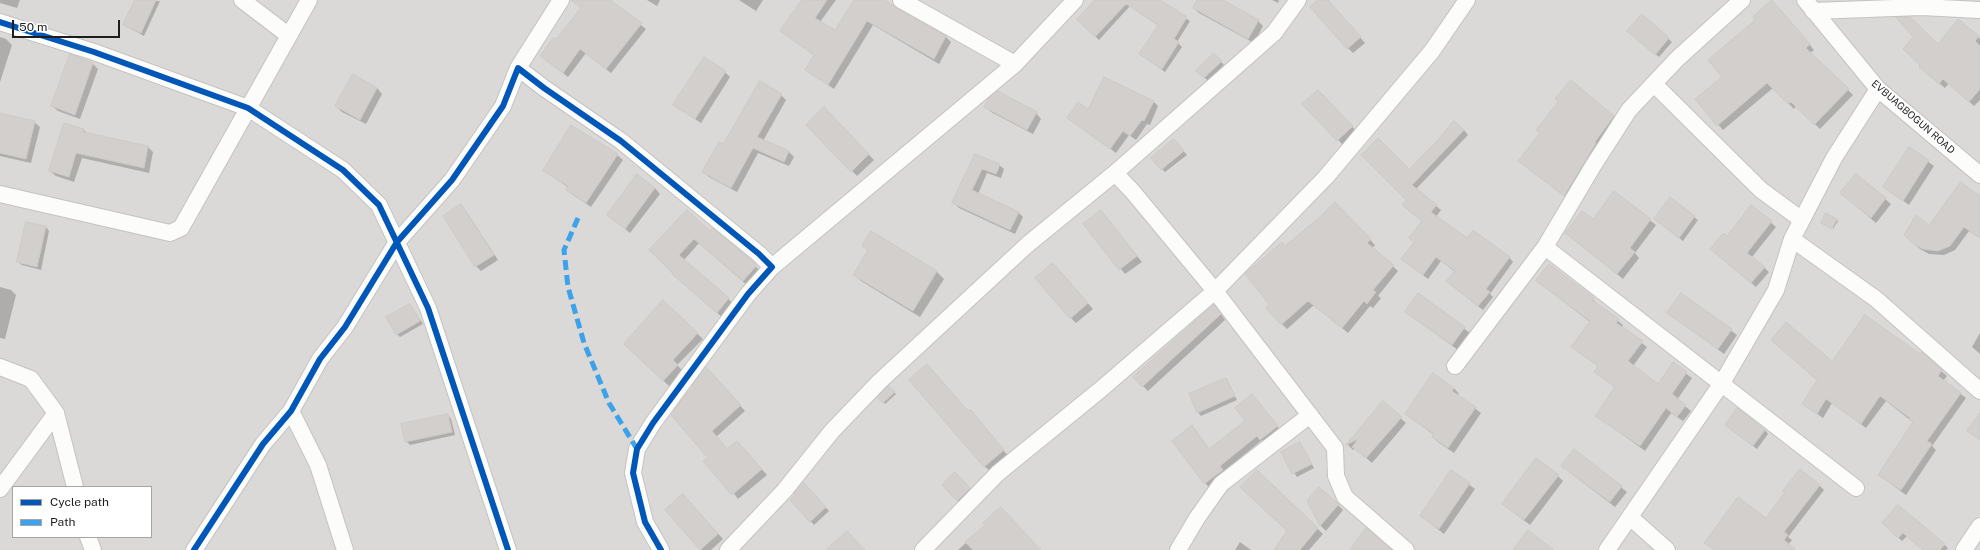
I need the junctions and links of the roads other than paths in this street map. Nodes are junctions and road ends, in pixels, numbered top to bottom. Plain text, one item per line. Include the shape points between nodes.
1 (242, 0) edge
2 (309, 0) edge
3 (561, 0) edge
4 (901, 0) edge
5 (1075, 0) edge
6 (1298, 0) edge
7 (1467, 0) edge
8 (1742, 0) edge
9 (1809, 6) edge
10 (1980, 10) edge
11 (0, 22) edge
12 (288, 35) junction
13 (1015, 64) junction
14 (518, 68) junction
15 (1654, 84) junction
16 (1878, 89) junction
17 (248, 108) junction
18 (1114, 173) junction
19 (1980, 175) edge
20 (0, 194) edge
21 (1802, 220) junction
22 (1792, 239) junction
23 (397, 242) junction
24 (1545, 246) junction
25 (772, 268) junction
26 (1214, 291) junction
27 (1455, 366) dead end
28 (0, 367) edge
29 (1722, 383) junction
30 (1980, 391) edge
31 (291, 411) junction
32 (56, 413) junction
33 (1310, 415) junction
34 (75, 486) edge
35 (1856, 488) dead end
36 (0, 489) edge
37 (1630, 517) junction
38 (1980, 526) edge
39 (88, 538) edge
40 (93, 550) edge
41 (195, 550) edge
42 (345, 550) edge
43 (508, 550) edge
44 (661, 550) edge
45 (728, 550) edge
46 (923, 550) edge
47 (1178, 550) edge
48 (1406, 550) edge
49 (1607, 550) edge
50 (1667, 550) edge
51 (1964, 550) edge

1 - 12 street
2 - 12 street
3 - 14 street
4 - 13 street
5 - 13 street
6 - 18 street via 1274,33
7 - 26 street via 1432,51 1326,177
8 - 15 street via 1677,59
9 - 10 street
9 - 16 street, EVBUAGBOGUN ROAD
11 - 17 street via 94,52
12 - 17 street
13 - 25 street
14 - 23 street via 503,106 452,180
14 - 25 street via 621,141 760,254
15 - 21 street via 1761,190
15 - 24 street via 1629,110
16 - 19 street, EVBUAGBOGUN ROAD
16 - 21 street via 1834,158
17 - 20 street via 181,228 170,233
17 - 23 street via 343,170 379,205
18 - 26 street via 1133,192
18 - 45 street via 1026,245 879,382 832,431 784,491
21 - 22 street
22 - 29 street via 1776,290
22 - 30 street via 1876,299
23 - 31 street via 345,327 320,359
23 - 43 street via 428,308
24 - 27 street
24 - 29 street
25 - 44 street via 748,294 653,423 637,449 633,472 645,522
26 - 33 street
26 - 46 street via 1100,390 998,473
28 - 32 street via 31,379
29 - 35 street
29 - 37 street
31 - 41 street via 263,444
31 - 42 street via 318,465
32 - 34 street
32 - 36 street
33 - 47 street via 1221,484
33 - 48 street via 1335,448 1336,476 1345,497
37 - 49 street
37 - 50 street
38 - 51 street
39 - 40 street

